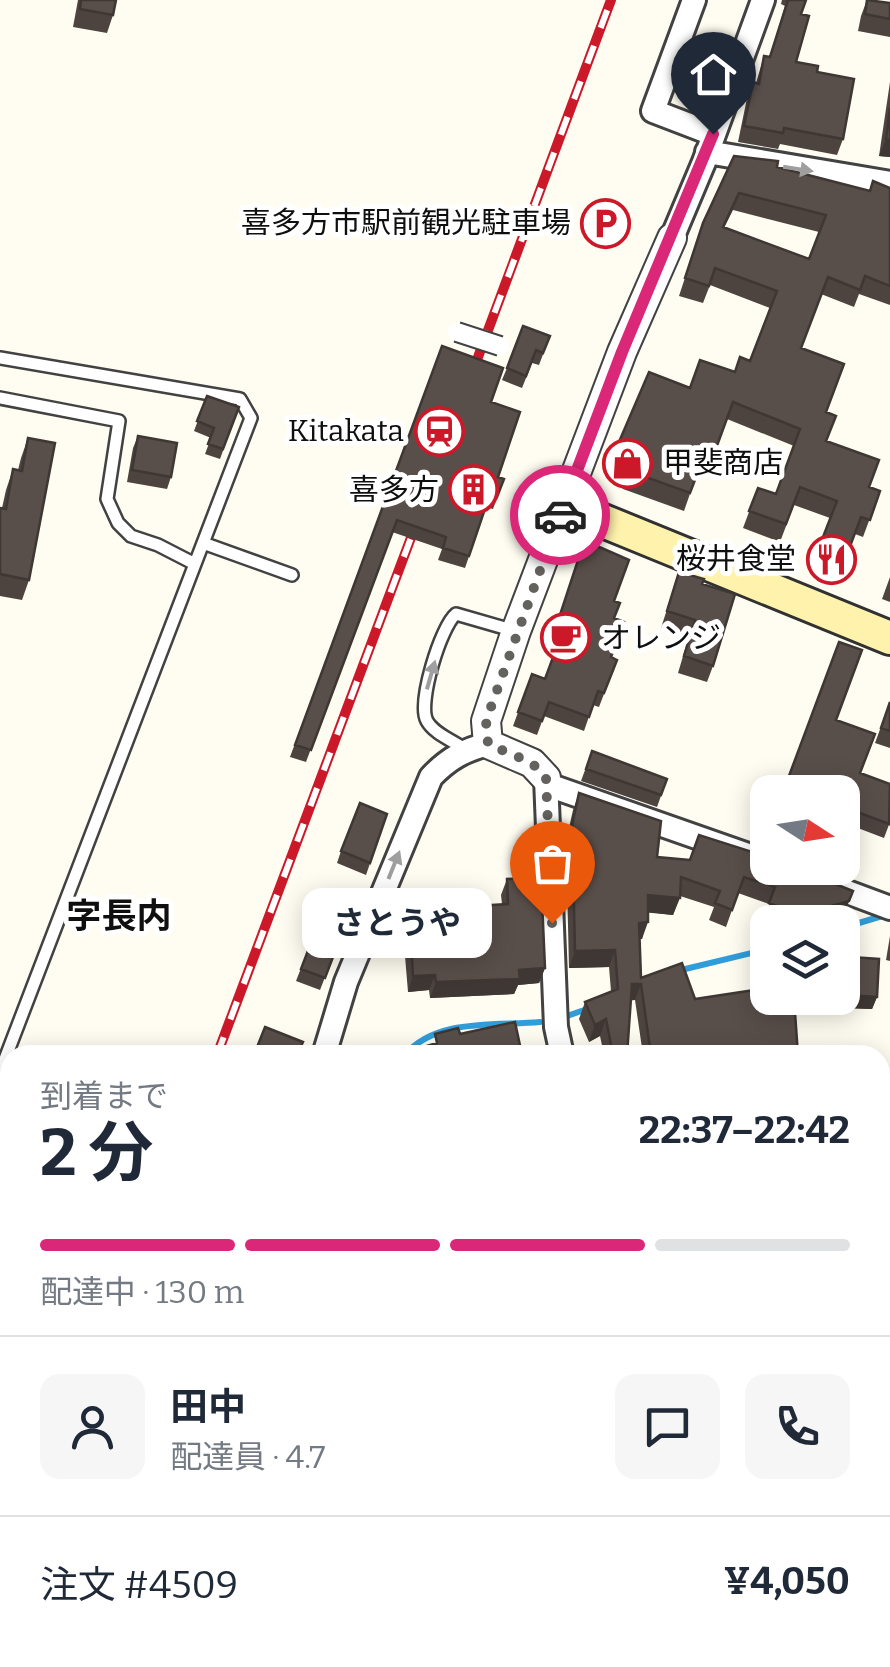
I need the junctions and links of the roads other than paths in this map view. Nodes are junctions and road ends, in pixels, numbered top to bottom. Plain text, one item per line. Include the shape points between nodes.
1 (694, 0) edge
2 (762, 0) edge
3 (710, 143) junction
4 (890, 183) edge
5 (672, 238) joint
6 (457, 332) dead end
7 (500, 346) dead end
8 (0, 358) edge
9 (0, 398) edge
10 (564, 505) junction
11 (203, 543) junction
12 (195, 564) junction
13 (292, 575) dead end
14 (516, 631) junction
15 (890, 638) edge
16 (477, 747) junction
17 (547, 782) junction
18 (750, 855) edge
19 (828, 885) edge
20 (890, 908) edge
21 (10, 1045) edge
22 (327, 1045) edge
23 (560, 1045) edge

1 - 3 street via 653,110
2 - 3 street
3 -> 4 street
3 - 5 street
5 - 10 street
6 - 7 street, bridge
8 - 11 lane via 240,400 252,418
9 - 12 lane via 119,421 108,499 118,522 131,536
10 - 14 street
10 - 15 main road
11 - 12 lane
11 - 13 lane
12 - 21 lane
14 - 16 street
16 -> 14 lane via 428,724 423,708 444,634 456,614
16 - 17 street via 532,763
22 -> 16 street via 346,982 431,777
17 - 18 street
17 - 23 street
19 - 20 street

